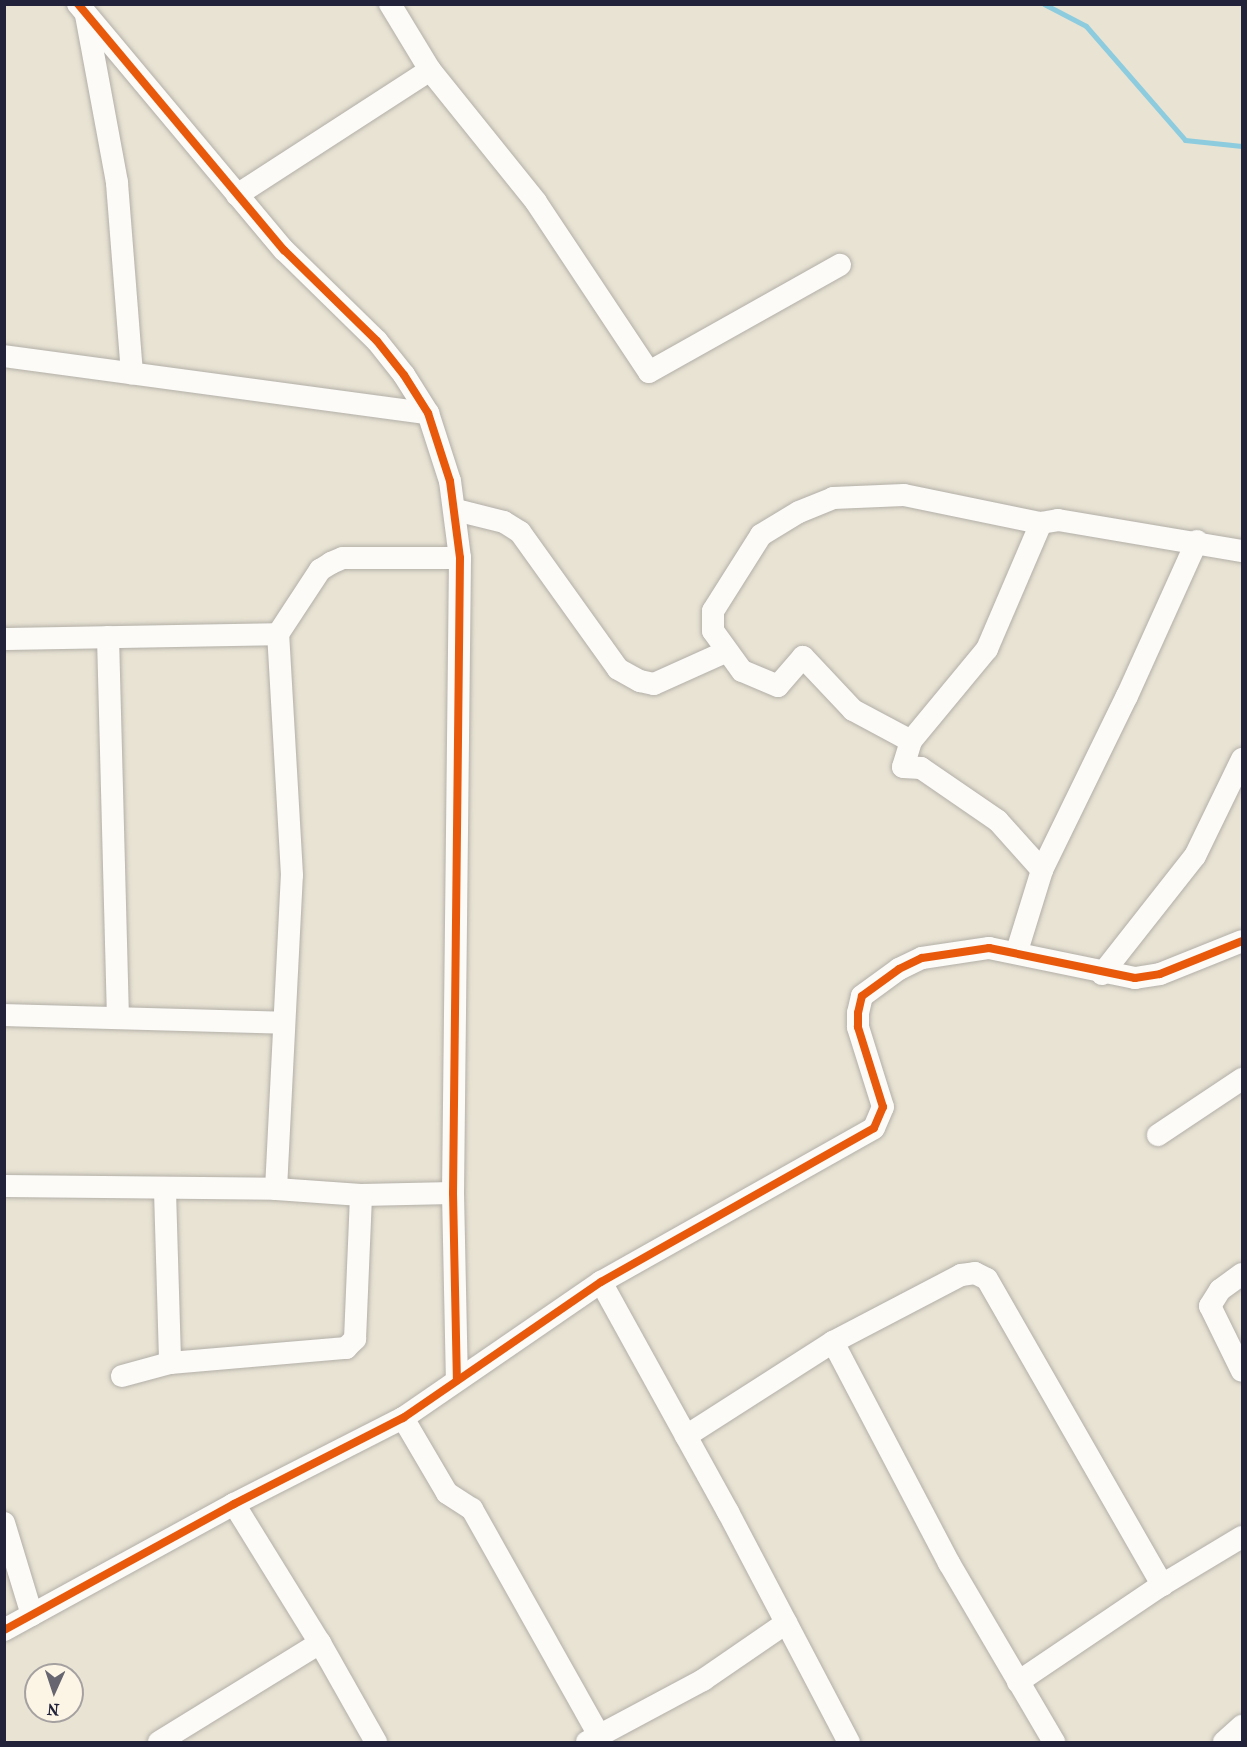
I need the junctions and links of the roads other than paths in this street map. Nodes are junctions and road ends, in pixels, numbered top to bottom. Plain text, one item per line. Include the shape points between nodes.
1 (390, 4) edge
2 (82, 9) edge
3 (430, 70) junction
4 (237, 195) junction
5 (840, 265) dead end
6 (4, 356) edge
7 (132, 373) junction
8 (428, 413) junction
9 (456, 510) junction
10 (1041, 523) junction
11 (1197, 541) junction
12 (1242, 550) edge
13 (460, 558) junction
14 (278, 634) junction
15 (108, 637) junction
16 (4, 639) edge
17 (725, 652) junction
18 (911, 741) junction
19 (1242, 759) edge
20 (1042, 870) junction
21 (1242, 941) edge
22 (1017, 951) junction
23 (1102, 974) junction
24 (4, 1016) edge
25 (118, 1018) junction
26 (282, 1023) junction
27 (1242, 1079) edge
28 (1158, 1135) dead end
29 (4, 1186) edge
30 (276, 1189) junction
31 (165, 1191) junction
32 (453, 1193) junction
33 (361, 1195) junction
34 (1242, 1274) edge
35 (601, 1282) junction
36 (833, 1342) junction
37 (170, 1363) junction
38 (1242, 1371) edge
39 (122, 1376) dead end
40 (457, 1380) junction
41 (404, 1418) junction
42 (686, 1436) junction
43 (234, 1504) junction
44 (4, 1523) edge
45 (1242, 1537) edge
46 (1162, 1585) junction
47 (32, 1615) junction
48 (786, 1623) junction
49 (4, 1630) edge
50 (321, 1643) junction
51 (1018, 1682) junction
52 (1242, 1726) edge
53 (593, 1739) edge
54 (165, 1741) edge
55 (376, 1743) edge
56 (849, 1743) edge
57 (1054, 1743) edge
58 (1224, 1743) edge

1 - 3 street
2 - 4 street
2 - 7 street via 117,183
3 - 4 street
3 - 5 street via 536,202 649,372
4 - 8 street via 284,250 377,341
6 - 7 street
7 - 8 street
8 - 9 street
9 - 13 street
9 - 17 street via 504,522 520,532 618,669 640,681 654,684
10 - 11 street via 1058,520
10 - 17 street via 904,495 833,498 799,512 761,535 713,611 713,631
10 - 18 street via 987,649
11 - 12 street
11 - 20 street via 1118,717
13 - 14 street via 343,558 331,563 320,570
13 - 32 street
14 - 15 street
14 - 26 street via 292,875
15 - 16 street
15 - 25 street
17 - 18 street via 742,671 778,686 803,657 853,710
18 - 20 street via 903,767 921,768 998,821
19 - 23 street via 1196,855
20 - 22 street
21 - 23 street via 1160,974 1135,978
22 - 23 street
22 - 35 street via 957,950 922,958 862,996 858,1027 883,1107 874,1128
24 - 25 street
25 - 26 street
26 - 30 street
27 - 28 street
29 - 31 street
30 - 31 street
30 - 33 street
31 - 37 street
32 - 33 street
32 - 40 street
33 - 37 street via 355,1339 350,1344 331,1351
34 - 38 street via 1220,1290 1210,1306
35 - 40 street
35 - 42 street
36 - 42 street
36 - 46 street via 961,1275 975,1273 987,1279
36 - 51 street
37 - 39 street
40 - 41 street
41 - 43 street
41 - 53 street via 447,1493 472,1509
42 - 48 street
43 - 47 street
43 - 50 street
44 - 47 street
45 - 46 street
46 - 51 street
47 - 49 street
48 - 53 street via 703,1680
48 - 56 street
50 - 54 street
50 - 55 street
51 - 57 street
52 - 58 street

